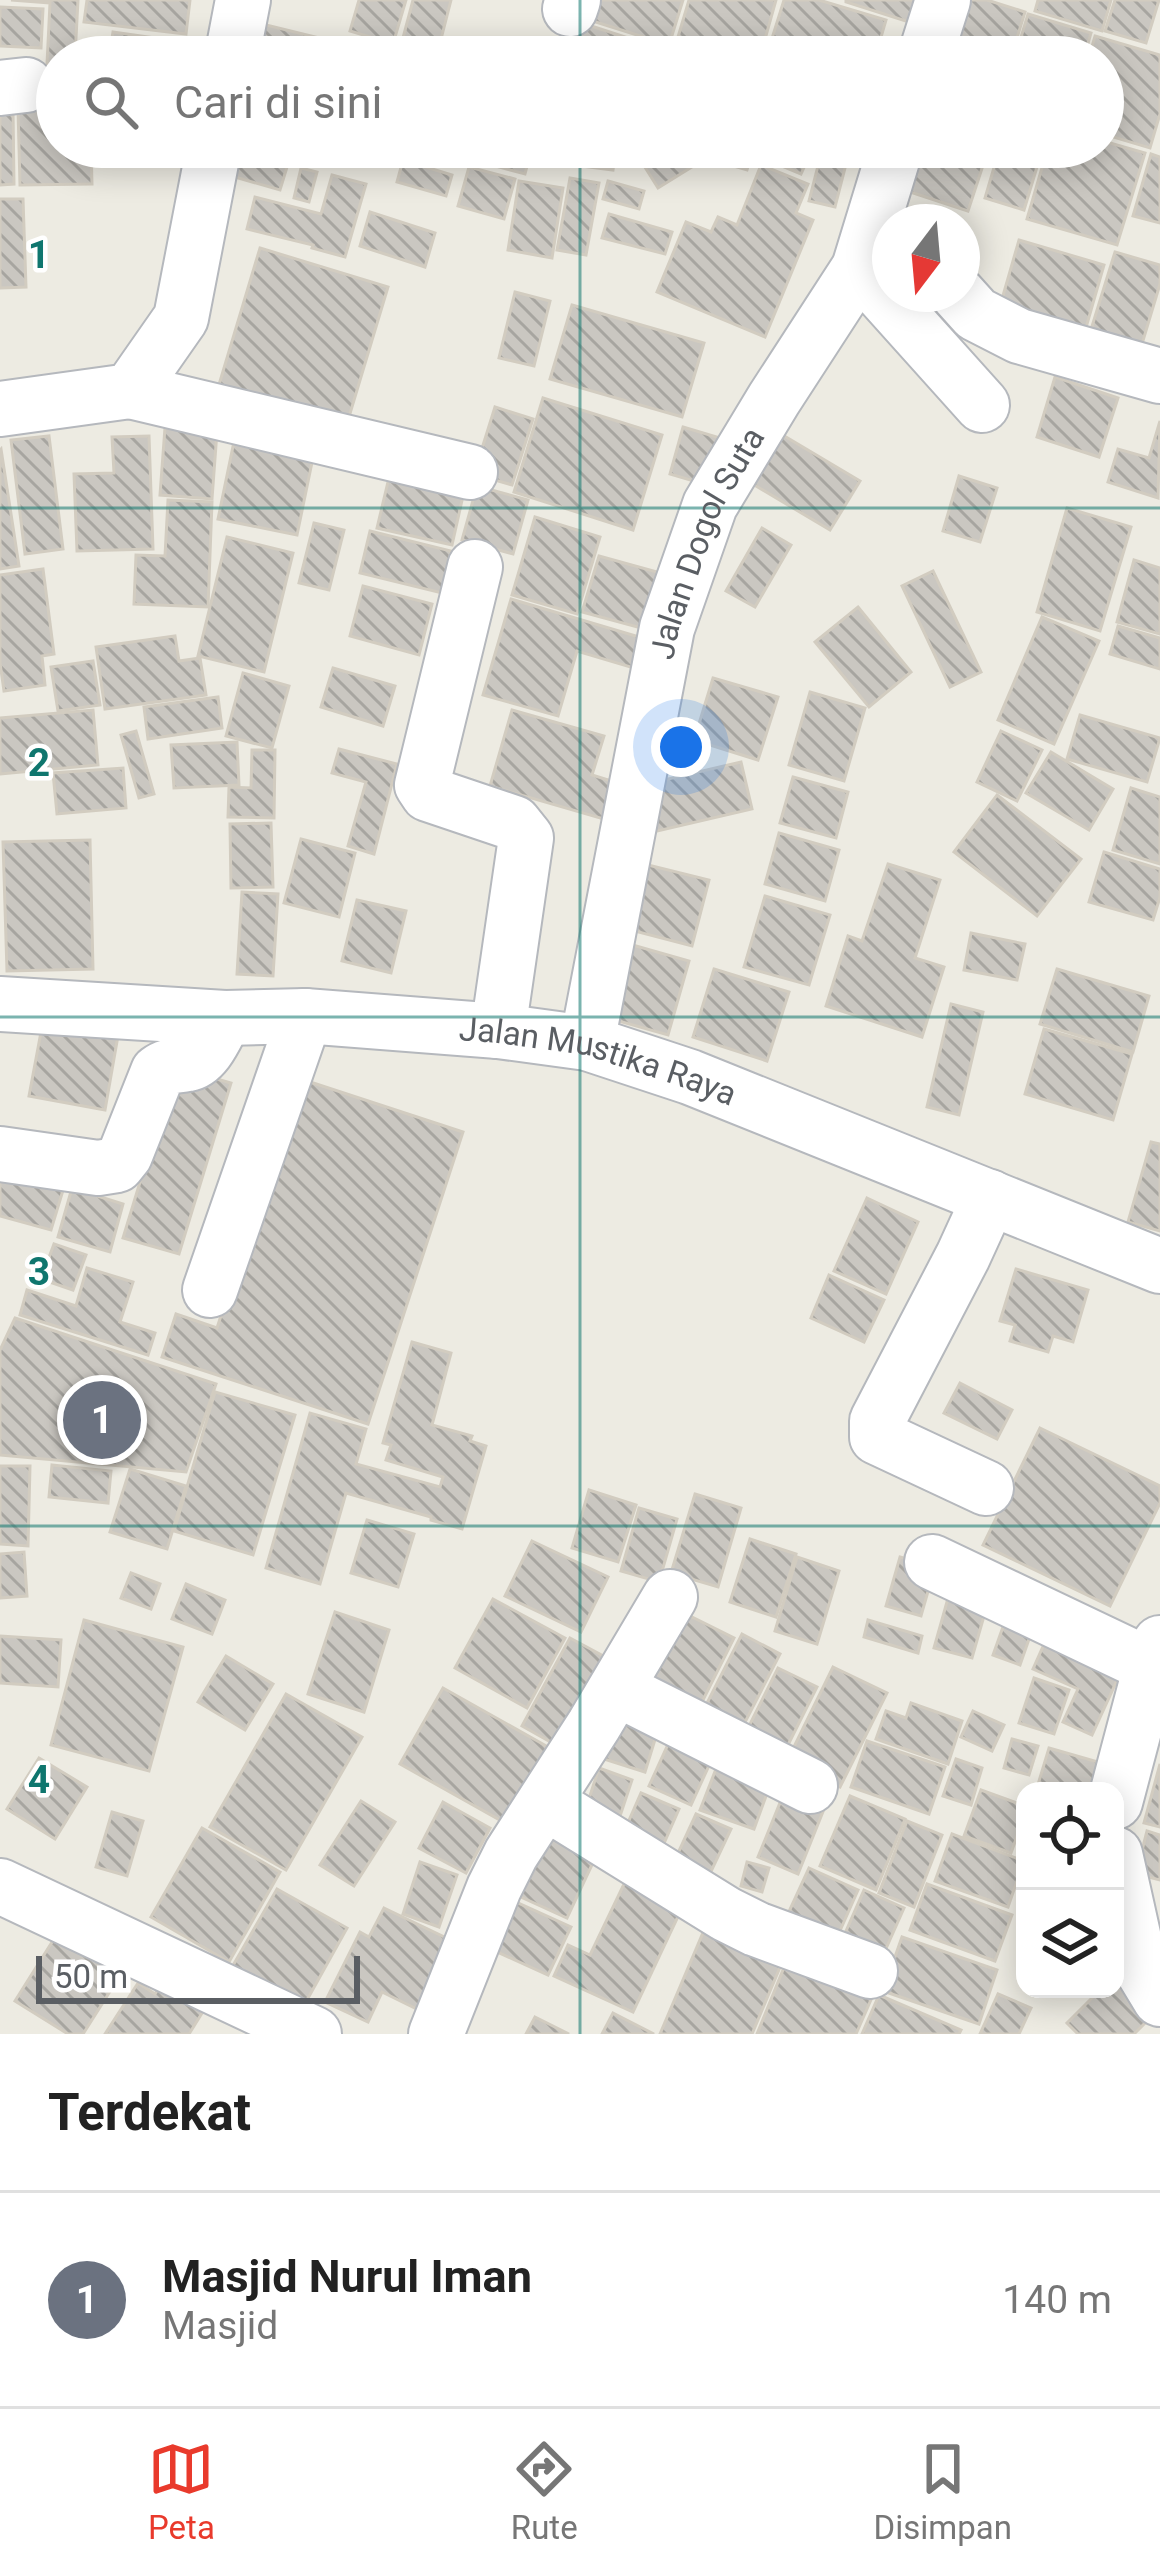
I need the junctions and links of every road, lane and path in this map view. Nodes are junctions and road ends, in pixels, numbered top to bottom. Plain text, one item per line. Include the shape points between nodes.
1 (243, 0) edge
2 (943, 0) edge
3 (236, 36) edge
4 (932, 36) edge
5 (210, 168) edge
6 (893, 168) edge
7 (887, 204) edge
8 (872, 242) edge
9 (859, 268) junction
10 (974, 312) edge
11 (1160, 376) edge
12 (130, 392) junction
13 (982, 405) dead end
14 (0, 409) edge
15 (470, 472) dead end
16 (475, 567) dead end
17 (0, 1004) edge
18 (304, 1016) junction
19 (225, 1018) junction
20 (498, 1031) junction
21 (587, 1042) junction
22 (0, 1154) edge
23 (990, 1197) junction
24 (1160, 1266) edge
25 (211, 1290) dead end
26 (986, 1488) dead end
27 (932, 1562) dead end
28 (670, 1598) dead end
29 (1156, 1654) edge
30 (616, 1689) junction
31 (1121, 1782) edge
32 (810, 1786) dead end
33 (545, 1802) junction
34 (0, 1886) edge
35 (1123, 1890) edge
36 (870, 1971) dead end
37 (1160, 1999) edge
38 (314, 2034) edge
39 (436, 2034) edge

1 - 3 street
2 - 4 street
5 - 12 street via 181,317
6 - 7 street, Jalan Dogol Suta
8 - 9 street, Jalan Dogol Suta
9 - 13 street
9 - 21 street, Jalan Dogol Suta via 710,505 667,628
10 - 11 street via 1018,336
12 - 14 street
12 - 15 street
16 - 20 street via 422,785 428,794 514,823 526,838
17 - 19 street, Jalan Mustika Raya
18 - 19 street, Jalan Mustika Raya
18 - 20 street, Jalan Mustika Raya
18 - 25 street
19 - 22 street via 194,1064 158,1072 117,1165
20 - 21 street, Jalan Mustika Raya
21 - 23 street, Jalan Mustika Raya
23 - 24 street, Jalan Mustika Raya
23 - 26 street via 877,1421 877,1437
27 - 29 street
28 - 30 street
29 - 31 street
30 - 32 street
30 - 33 street
33 - 36 street via 726,1914
33 - 39 street via 494,1888
34 - 38 street
35 - 37 street via 1140,1966

